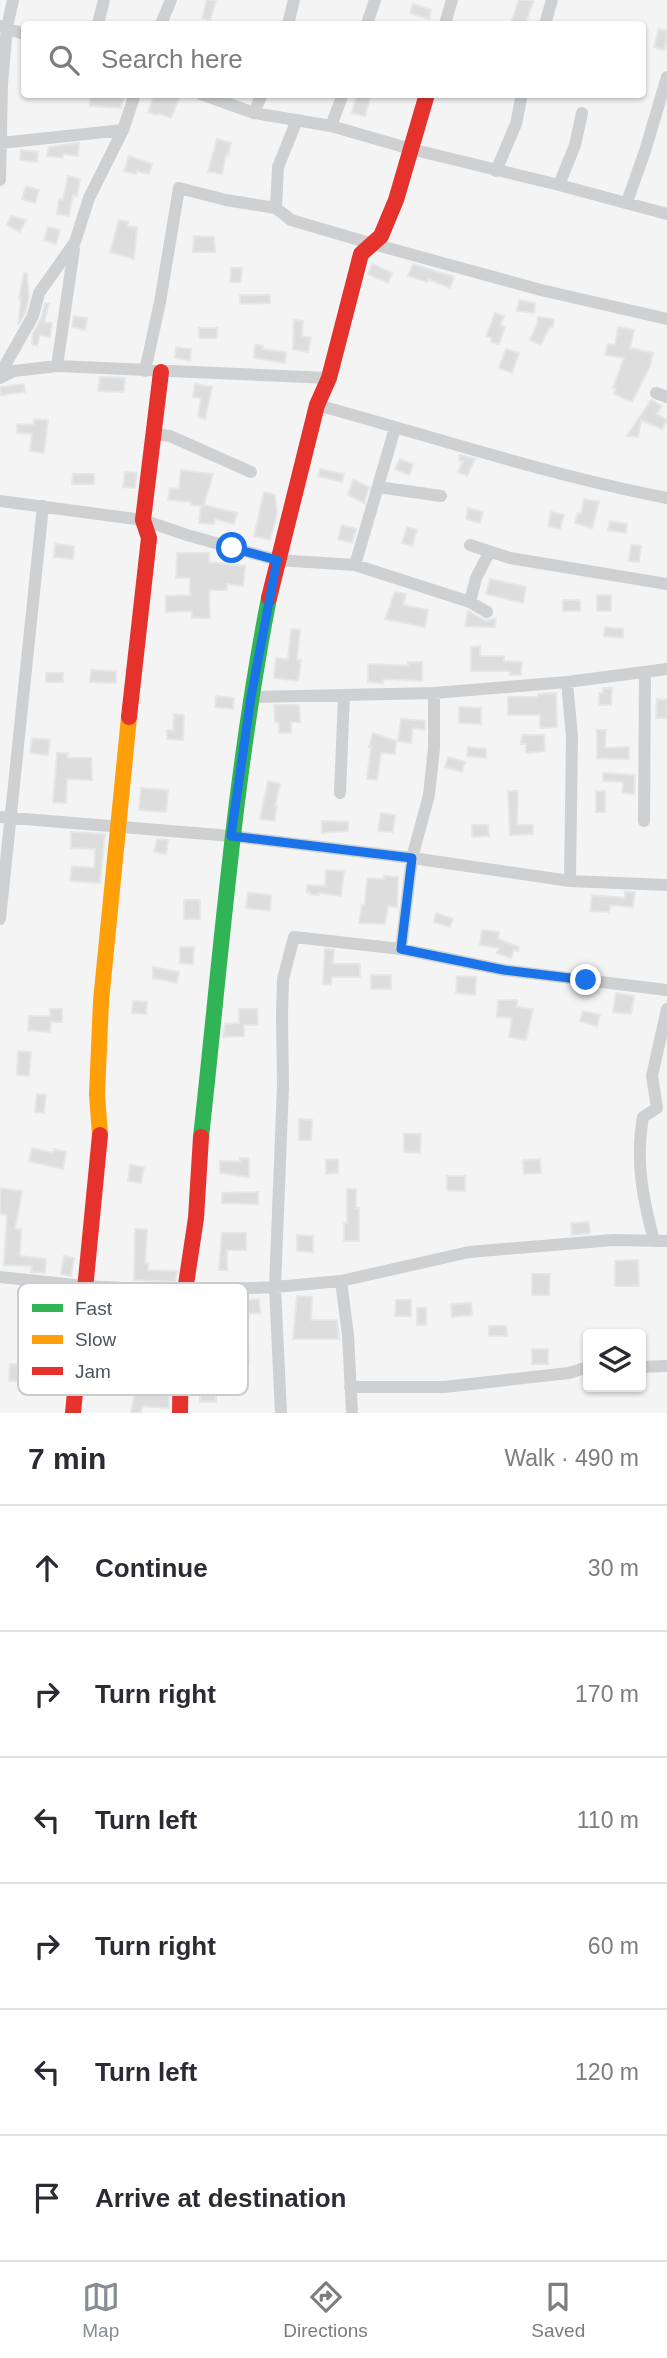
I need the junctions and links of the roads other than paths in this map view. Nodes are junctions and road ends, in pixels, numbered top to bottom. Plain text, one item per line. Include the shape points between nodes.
1 (12, 0) edge
2 (104, 0) edge
3 (170, 0) edge
4 (294, 0) edge
5 (375, 0) edge
6 (452, 0) edge
7 (552, 0) edge
8 (99, 21) edge
9 (162, 21) edge
10 (289, 21) edge
11 (368, 21) edge
12 (446, 21) edge
13 (546, 21) edge
14 (4, 26) edge
15 (21, 33) edge
16 (667, 77) edge
17 (134, 98) edge
18 (212, 98) edge
19 (260, 98) edge
20 (342, 98) edge
21 (426, 98) edge
22 (522, 98) edge
23 (254, 113) junction
24 (582, 113) dead end
25 (297, 120) junction
26 (331, 126) junction
27 (123, 130) junction
28 (1, 142) edge
29 (411, 149) junction
30 (496, 171) junction
31 (0, 180) edge
32 (559, 185) junction
33 (627, 202) junction
34 (276, 208) junction
35 (667, 214) edge
36 (75, 242) junction
37 (373, 244) junction
38 (667, 319) edge
39 (57, 366) junction
40 (153, 371) junction
41 (0, 376) edge
42 (329, 378) junction
43 (317, 405) junction
44 (395, 428) junction
45 (155, 434) junction
46 (251, 472) dead end
47 (378, 487) junction
48 (441, 496) dead end
49 (667, 498) edge
50 (0, 501) edge
51 (43, 506) junction
52 (143, 520) junction
53 (470, 545) dead end
54 (489, 553) junction
55 (277, 560) junction
56 (355, 565) junction
57 (667, 584) edge
58 (470, 602) junction
59 (486, 612) dead end
60 (667, 668) edge
61 (645, 673) junction
62 (567, 682) junction
63 (434, 693) junction
64 (344, 695) junction
65 (251, 697) junction
66 (340, 793) dead end
67 (5, 818) edge
68 (644, 821) dead end
69 (117, 826) junction
70 (231, 836) junction
71 (412, 858) junction
72 (570, 881) junction
73 (667, 885) edge
74 (0, 919) edge
75 (401, 949) junction
76 (667, 990) edge
77 (667, 1009) edge
78 (660, 1241) edge
79 (0, 1277) edge
80 (341, 1281) junction
81 (56, 1283) edge
82 (84, 1283) edge
83 (186, 1283) edge
84 (275, 1286) junction
85 (248, 1288) edge
86 (667, 1366) edge
87 (646, 1367) edge
88 (583, 1369) edge
89 (351, 1388) junction
90 (75, 1395) edge
91 (180, 1395) edge
92 (73, 1413) edge
93 (180, 1413) edge
94 (281, 1413) edge
95 (352, 1413) edge

1 - 14 street
2 - 8 street
3 - 9 street
4 - 10 street
5 - 11 street
6 - 12 street
7 - 13 street
14 - 15 street
14 - 28 street
16 - 33 street
17 - 27 street
18 - 23 street
19 - 23 street
20 - 26 street
21 - 29 street
22 - 30 street
23 - 25 street
24 - 32 street
25 - 26 street
25 - 34 street via 278,167
26 - 29 street
27 - 28 street
27 - 36 street via 89,198
28 - 31 street
29 - 30 street
29 - 37 street via 397,200 382,236
30 - 32 street
32 - 33 street
33 - 35 street
34 - 37 street via 291,220
34 - 40 street via 179,188
36 - 39 street
36 - 41 street via 39,293 33,316
37 - 38 street
37 - 42 street via 361,254
39 - 40 street
39 - 41 street
40 - 42 street
40 - 45 street
42 - 43 street
43 - 44 street
43 - 55 street
44 - 47 street
44 - 49 street via 548,471
45 - 46 street via 170,436
45 - 52 street
47 - 48 street
47 - 56 street
50 - 51 street
51 - 52 street
51 - 67 street
52 - 55 street
52 - 69 street via 149,538
53 - 54 street
54 - 57 street
54 - 58 street
55 - 56 street
55 - 65 street
56 - 58 street
58 - 59 street
60 - 61 street
61 - 62 street
61 - 68 street
62 - 63 street
62 - 72 street via 572,737
63 - 64 street
63 - 71 street via 429,795
64 - 65 street
64 - 66 street
65 - 70 street
67 - 69 street
67 - 74 street
69 - 70 street
69 - 82 street via 97,1094 102,1142
70 - 71 street
70 - 83 street
71 - 72 street
71 - 75 street
72 - 73 street
75 - 76 street via 504,970
75 - 84 street via 294,937 282,1003
77 - 78 street via 652,1076 657,1108 643,1117 639,1139 641,1188
78 - 80 street via 613,1240 469,1252
79 - 81 street
80 - 84 street
80 - 89 street
84 - 85 street
84 - 94 street
86 - 87 street
88 - 89 street via 444,1387
89 - 95 street
90 - 92 street
91 - 93 street

